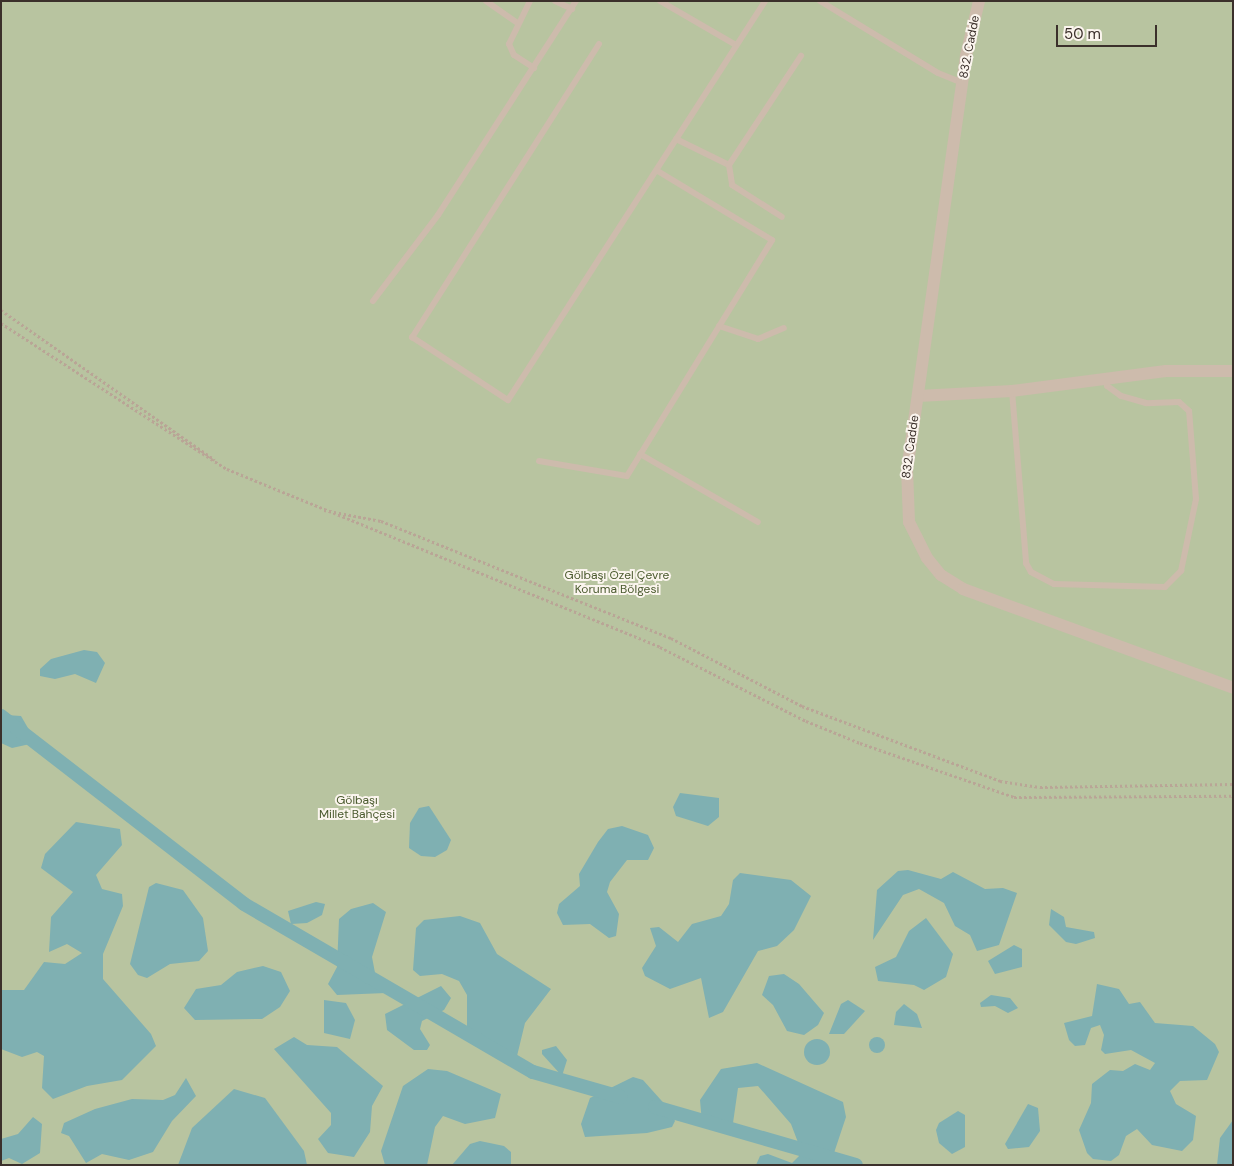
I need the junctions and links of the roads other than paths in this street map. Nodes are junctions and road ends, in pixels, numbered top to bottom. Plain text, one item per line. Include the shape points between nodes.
1 (486, 1) edge
2 (530, 1) edge
3 (556, 1) edge
4 (576, 1) edge
5 (660, 1) edge
6 (765, 1) edge
7 (820, 1) edge
8 (979, 1) edge
9 (572, 9) junction
10 (518, 23) junction
11 (598, 44) dead end
12 (736, 45) junction
13 (801, 56) dead end
14 (534, 68) junction
15 (963, 83) junction
16 (676, 139) junction
17 (729, 165) junction
18 (656, 170) junction
19 (782, 217) dead end
20 (372, 301) dead end
21 (719, 326) junction
22 (784, 328) dead end
23 (1233, 371) edge
24 (1106, 378) junction
25 (1012, 391) junction
26 (918, 396) junction
27 (640, 454) junction
28 (539, 461) dead end
29 (758, 522) dead end
30 (1233, 688) edge

1 - 10 lane
2 - 10 lane
3 - 9 lane
4 - 9 lane
5 - 12 lane
6 - 12 lane
7 - 15 lane via 938,74
8 - 15 street, 832. Cadde
9 - 14 lane
10 - 14 lane via 511,50
11 - 18 lane via 412,337 508,400
12 - 16 lane
13 - 17 lane
14 - 20 lane via 438,215
15 - 26 street, 832. Cadde
16 - 17 lane
16 - 18 lane
17 - 19 lane via 732,185
18 - 21 lane via 772,240
21 - 22 lane via 758,339
21 - 27 lane
23 - 24 street
24 - 25 street
24 - 25 lane via 1107,386 1121,396 1146,403 1179,402 1189,412 1196,499 1181,571 1165,587 1054,584 1031,572 1026,563
25 - 26 street
26 - 30 street, 832. Cadde via 906,506 916,540 941,575 985,600
27 - 28 lane via 627,476
27 - 29 lane

